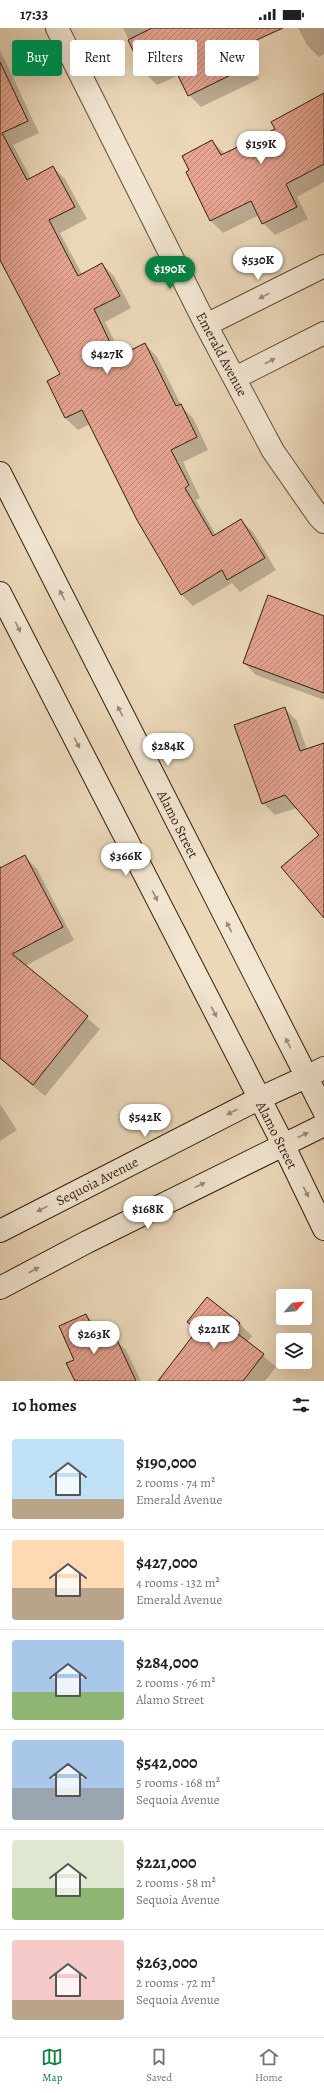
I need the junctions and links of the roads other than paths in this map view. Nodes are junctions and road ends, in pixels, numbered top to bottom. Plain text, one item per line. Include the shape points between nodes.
1 (57, 28) edge
2 (324, 266) edge
3 (206, 325) junction
4 (324, 333) edge
5 (235, 378) junction
6 (0, 473) edge
7 (324, 522) edge
8 (0, 593) edge
9 (315, 1073) edge
10 (258, 1099) junction
11 (324, 1111) edge
12 (324, 1125) edge
13 (283, 1144) junction
14 (324, 1229) edge
15 (0, 1231) edge
16 (0, 1288) edge

1 - 3 main road, Emerald Avenue
2 -> 3 main road
3 - 5 main road, Emerald Avenue
5 -> 4 main road
5 - 7 main road, Emerald Avenue via 273,451
9 -> 6 main road, Alamo Street
8 -> 10 main road, Alamo Street
9 - 10 main road, Sequoia Avenue
9 - 11 main road, Alamo Street
10 - 13 main road, Alamo Street
10 -> 15 main road, Sequoia Avenue
13 -> 12 main road
13 -> 14 main road, Alamo Street
16 -> 13 main road

